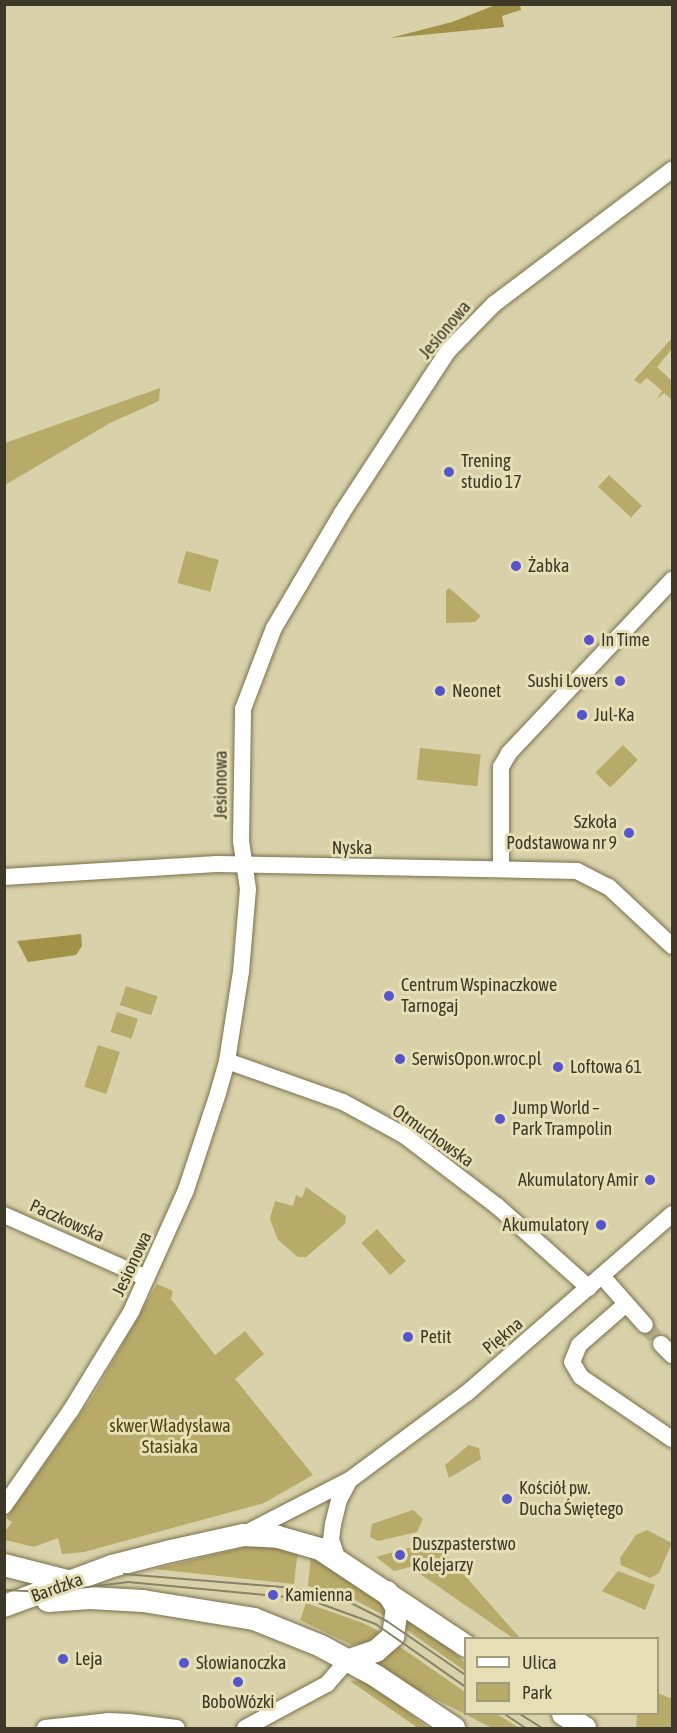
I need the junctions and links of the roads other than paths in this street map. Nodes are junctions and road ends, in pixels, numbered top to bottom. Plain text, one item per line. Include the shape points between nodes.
1 (672, 170) edge
2 (672, 580) edge
3 (243, 865) junction
4 (501, 868) junction
5 (4, 877) edge
6 (672, 946) edge
7 (227, 1061) junction
8 (672, 1214) edge
9 (4, 1215) edge
10 (602, 1276) junction
11 (146, 1278) junction
12 (589, 1288) junction
13 (626, 1304) junction
14 (645, 1325) tunnel mouth
15 (672, 1439) edge
16 (351, 1479) junction
17 (4, 1506) edge
18 (243, 1535) junction
19 (338, 1560) junction
20 (4, 1566) edge
21 (75, 1583) junction
22 (387, 1592) junction
23 (7, 1604) edge
24 (464, 1645) edge
25 (347, 1661) junction
26 (566, 1715) edge
27 (131, 1725) edge
28 (45, 1728) edge
29 (177, 1728) edge
30 (244, 1728) edge
31 (454, 1728) edge
32 (585, 1728) edge

1 - 3 street, Jesionowa via 511,291 465,332 448,351 342,513 274,628 248,690 239,763
2 - 4 street via 509,753 501,768
3 - 4 street, Nyska
3 - 5 street, Nyska
3 - 7 street, Jesionowa via 248,890
4 - 6 street, Nyska via 577,871 594,878
7 - 11 street, Jesionowa via 186,1190
7 - 12 street, Otmuchowska via 342,1102 405,1136 497,1206
8 - 10 street, Piękna
9 - 11 street, Paczkowska
10 - 12 street, Piękna
10 - 13 street
11 - 17 street, Jesionowa via 108,1353
12 - 16 street, Piękna via 466,1393
13 - 14 street
13 - 15 street via 579,1346 572,1362 581,1377
16 - 18 street, Piękna
16 - 19 street, Piękna via 339,1500 333,1524 331,1540
18 - 19 street, Bardzka via 307,1544
18 - 21 street, Bardzka via 120,1564
19 - 22 street, Bardzka
20 - 21 street
21 - 23 street, Bardzka
22 - 24 street, Bardzka
22 - 25 street via 398,1615 393,1636 376,1651
23 - 25 street, Bardzka via 90,1598 199,1608 254,1619 297,1634
25 - 30 street via 327,1684
25 - 31 street, Bardzka
26 - 32 street
27 - 28 street
27 - 29 street

